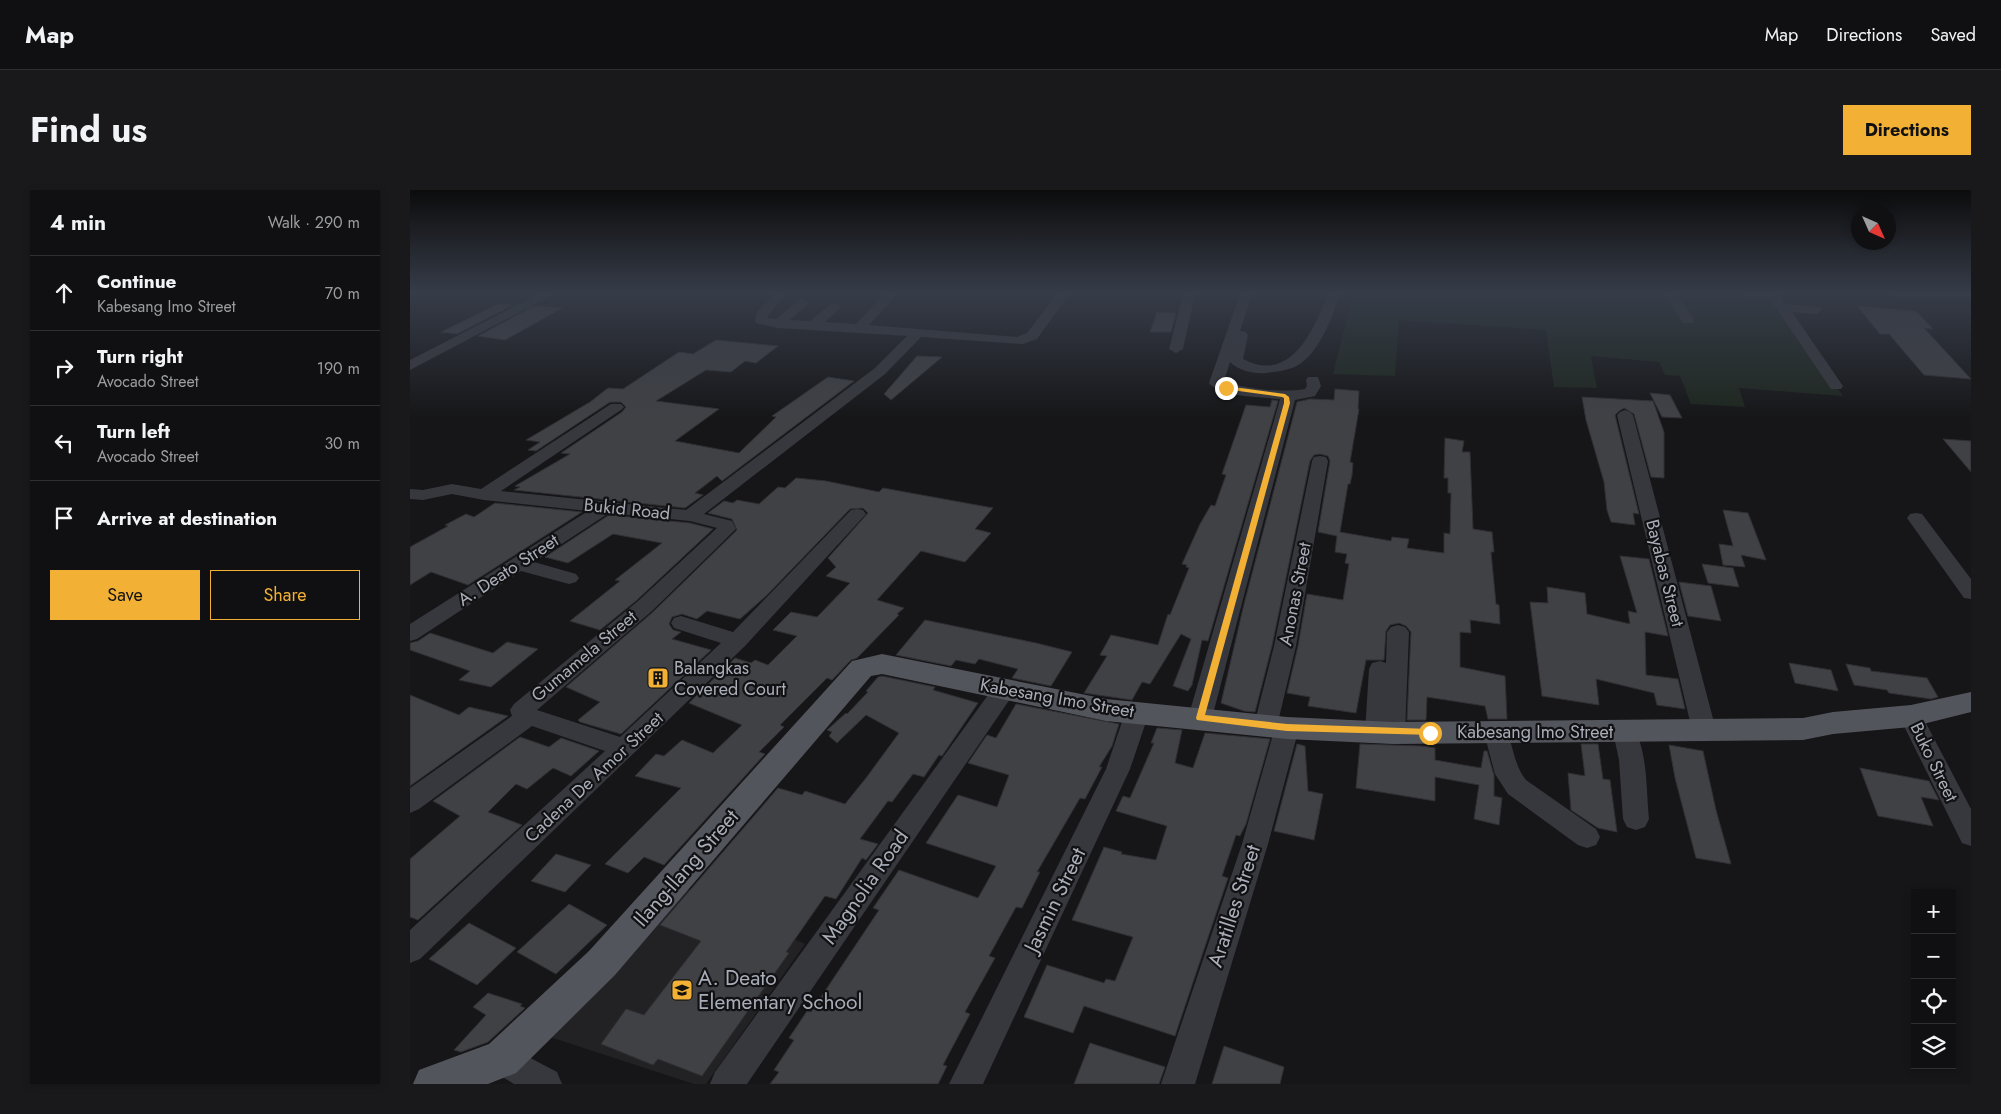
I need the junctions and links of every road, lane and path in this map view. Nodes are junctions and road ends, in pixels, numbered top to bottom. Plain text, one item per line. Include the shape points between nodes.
1 (465, 336) edge
2 (914, 336) edge
3 (955, 336) edge
4 (1032, 336) edge
5 (1179, 336) edge
6 (1232, 336) edge
7 (1242, 336) edge
8 (1314, 336) edge
9 (1802, 336) edge
10 (1176, 349) dead end
11 (410, 366) edge
12 (1313, 380) dead end
13 (1836, 386) dead end
14 (1286, 397) junction
15 (616, 407) dead end
16 (1625, 416) dead end
17 (1320, 461) dead end
18 (410, 494) edge
19 (484, 495) junction
20 (606, 507) junction
21 (857, 514) dead end
22 (690, 516) junction
23 (1916, 518) dead end
24 (727, 526) joint
25 (517, 564) junction
26 (569, 578) dead end
27 (1971, 593) edge
28 (681, 623) dead end
29 (1398, 632) dead end
30 (410, 634) edge
31 (737, 642) junction
32 (862, 668) joint
33 (1380, 669) dead end
34 (1004, 690) junction
35 (1971, 702) edge
36 (1138, 713) junction
37 (530, 716) junction
38 (1911, 716) junction
39 (1200, 718) junction
40 (1276, 726) junction
41 (1704, 730) junction
42 (1385, 732) junction
43 (1625, 732) junction
44 (1496, 733) junction
45 (626, 748) junction
46 (410, 802) edge
47 (1636, 819) dead end
48 (1971, 835) edge
49 (1588, 837) dead end
50 (410, 949) edge
51 (502, 1059) junction
52 (433, 1084) edge
53 (545, 1084) edge
54 (727, 1084) edge
55 (966, 1084) edge
56 (1178, 1084) edge

1 - 11 street
2 - 22 street via 880,371
3 - 4 street via 1018,342
5 - 10 street
6 - 14 street via 1216,383 1231,389
7 - 8 street via 1236,361 1266,370 1294,362
9 - 13 street
12 - 14 street via 1310,393
14 - 39 street via 1287,403
15 - 19 street
16 - 41 street, Bayabas Street
17 - 40 street, Anonas Street via 1285,646
18 - 19 street, Bukid Road via 452,489
19 - 20 street, Bukid Road
20 - 22 street, Bukid Road
20 - 25 street, A. Deato Street
21 - 31 street, Cadena De Amor Street
22 - 24 street, Bukid Road
23 - 27 street
24 - 37 street, Gumamela Street via 645,606 525,705 522,712
25 - 26 street
25 - 30 street, A. Deato Street
28 - 31 street
29 - 42 street
31 - 45 street, Cadena De Amor Street
32 - 34 main road, Kabesang Imo Street via 882,664
32 - 51 main road, Ilang-Ilang Street via 602,963
33 - 42 street
34 - 36 main road, Kabesang Imo Street
34 - 54 street, Magnolia Road
35 - 38 main road, Kabesang Imo Street
36 - 39 main road, Kabesang Imo Street
36 - 55 street, Jasmin Street via 1118,769
37 - 45 street, Gumamela Street
37 - 46 street
38 - 41 main road, Kabesang Imo Street via 1803,729
38 - 48 street, Buko Street
39 - 40 main road, Kabesang Imo Street
40 - 42 main road, Kabesang Imo Street
40 - 56 street, Aratilles Street via 1254,844
41 - 43 main road, Kabesang Imo Street
42 - 44 main road, Kabesang Imo Street
43 - 44 main road, Kabesang Imo Street
43 - 47 street
44 - 49 street via 1507,774 1517,786
45 - 50 street, Cadena De Amor Street
51 - 52 main road
51 - 53 street

